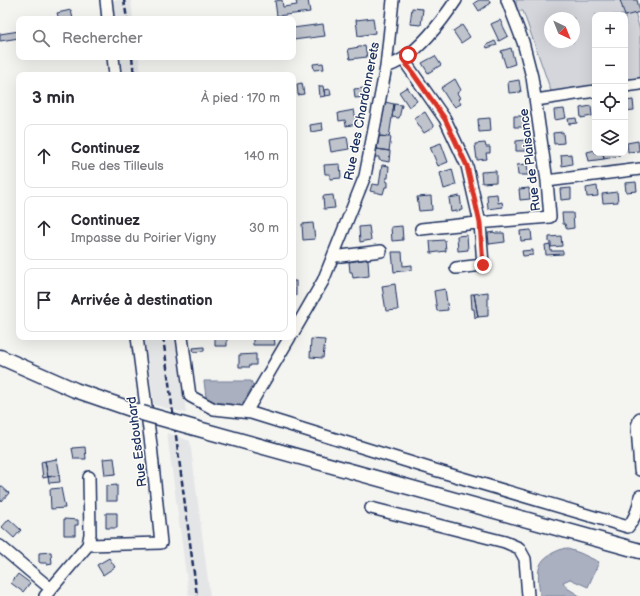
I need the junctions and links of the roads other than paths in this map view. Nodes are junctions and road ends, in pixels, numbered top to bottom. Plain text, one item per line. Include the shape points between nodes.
1 (106, 0) edge
2 (393, 0) edge
3 (456, 0) edge
4 (507, 0) edge
5 (108, 16) edge
6 (403, 59) junction
7 (113, 60) edge
8 (386, 67) junction
9 (115, 72) edge
10 (640, 84) edge
11 (628, 86) edge
12 (592, 91) edge
13 (536, 100) junction
14 (640, 169) edge
15 (547, 181) junction
16 (480, 223) junction
17 (421, 229) dead end
18 (381, 251) dead end
19 (334, 255) junction
20 (456, 268) dead end
21 (296, 328) edge
22 (137, 340) edge
23 (182, 340) edge
24 (288, 340) edge
25 (0, 357) edge
26 (246, 412) junction
27 (640, 418) edge
28 (640, 470) edge
29 (89, 477) dead end
30 (640, 496) edge
31 (371, 508) dead end
32 (88, 545) junction
33 (0, 546) edge
34 (640, 551) edge
35 (48, 592) edge
36 (528, 596) edge

1 - 5 street
2 - 8 street, Rue des Chardonnerets
3 - 6 street via 433,31
4 - 13 street, Rue de Plaisance via 527,55
6 - 8 street
6 - 16 street via 445,119 467,166
7 - 9 street
8 - 19 street, Rue des Chardonnerets via 365,176
10 - 11 street
12 - 13 street
13 - 15 street, Rue de Plaisance
14 - 15 street
15 - 16 street, Rue de Plaisance via 550,217
16 - 17 street, Rue de Plaisance
16 - 20 street via 483,265
18 - 19 street
19 - 21 street, Rue des Chardonnerets via 323,281
22 - 32 street, Rue Esdouhard via 161,543
23 - 26 street via 190,396 214,409
24 - 26 street
25 - 34 main road, bridge via 70,388 142,413
26 - 30 street via 628,527 637,511
27 - 28 street via 637,426
29 - 32 street
31 - 36 street via 519,548 525,559
32 - 35 street
33 - 35 street

